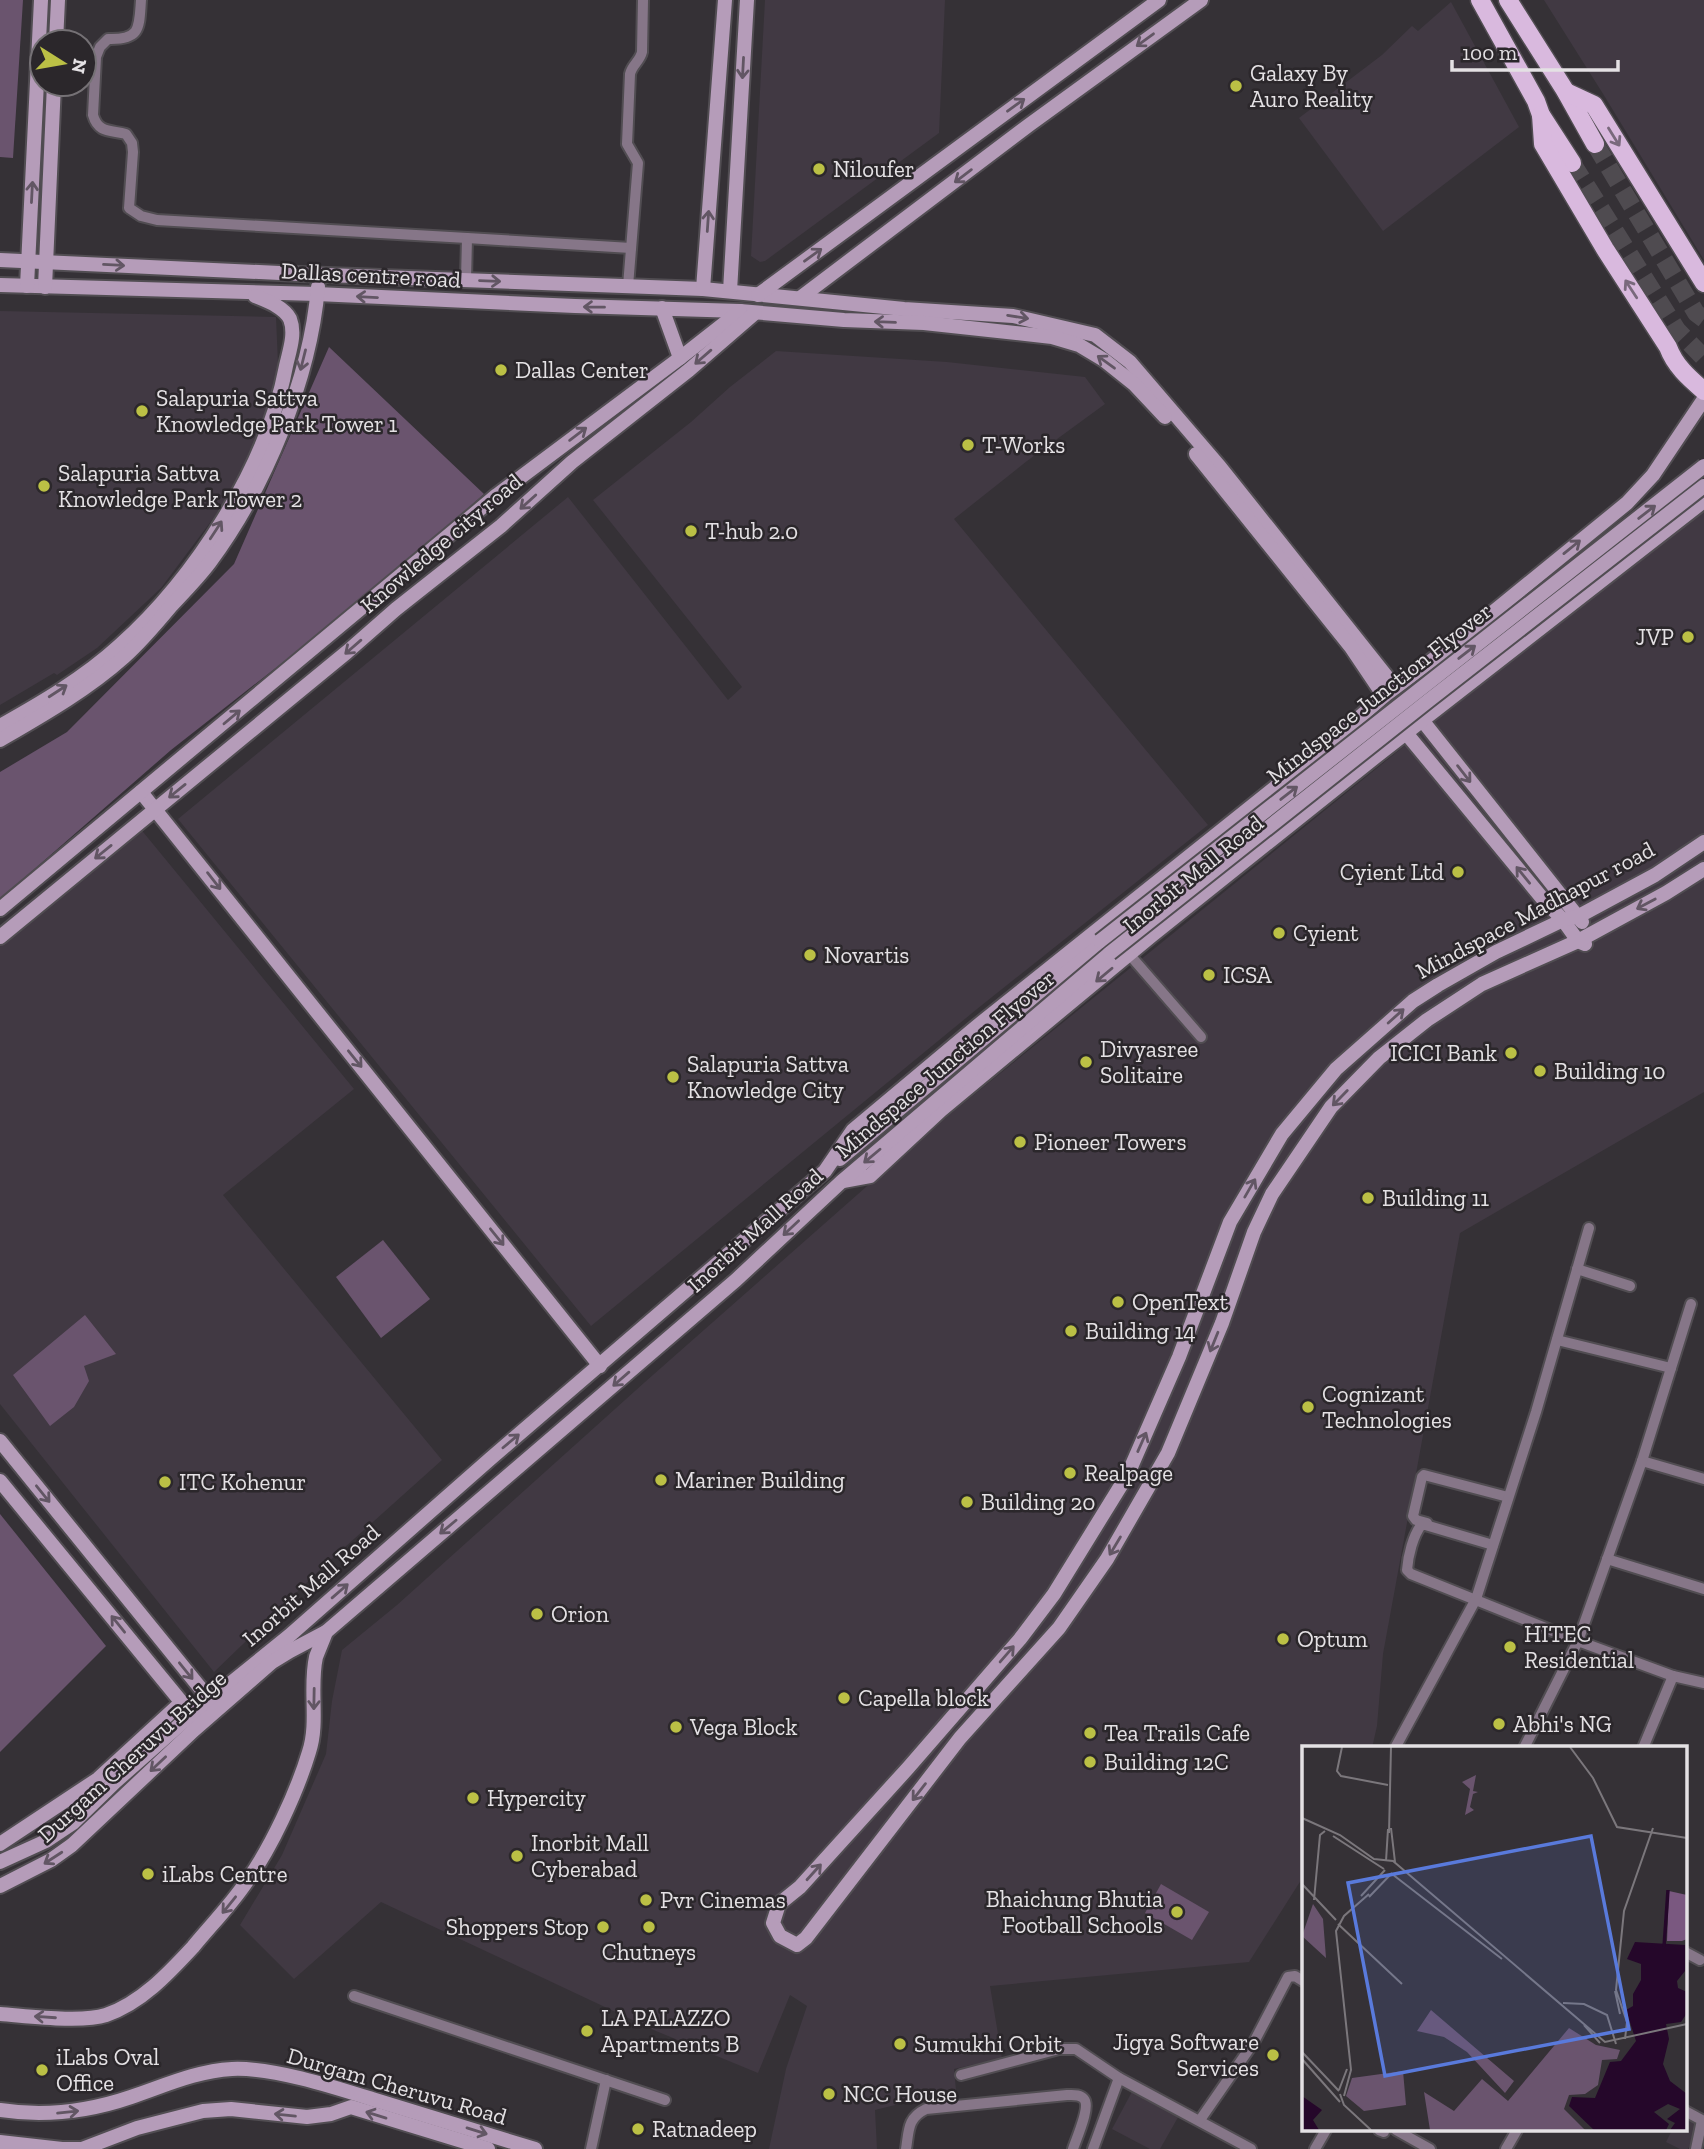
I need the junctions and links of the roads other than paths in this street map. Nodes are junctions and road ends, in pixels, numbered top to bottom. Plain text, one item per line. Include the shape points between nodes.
1 (41, 0) edge
2 (58, 0) edge
3 (141, 0) edge
4 (643, 0) edge
5 (725, 0) edge
6 (747, 0) edge
7 (1159, 0) edge
8 (1200, 0) edge
9 (1480, 0) edge
10 (1508, 0) edge
11 (57, 28) edge
12 (1566, 92) junction
13 (53, 98) edge
14 (1541, 115) junction
15 (1595, 144) tunnel mouth
16 (1572, 163) tunnel mouth
17 (891, 197) junction
18 (905, 219) junction
19 (467, 238) junction
20 (631, 248) junction
21 (0, 260) edge
22 (29, 260) junction
23 (46, 261) junction
24 (319, 274) junction
25 (466, 279) junction
26 (1704, 283) edge
27 (0, 285) edge
28 (27, 286) junction
29 (45, 286) junction
30 (628, 286) junction
31 (703, 289) junction
32 (730, 291) junction
33 (246, 293) junction
34 (317, 294) junction
35 (758, 295) junction
36 (800, 298) junction
37 (662, 309) junction
38 (740, 311) junction
39 (755, 313) junction
40 (973, 321) junction
41 (1668, 347) junction
42 (680, 358) junction
43 (1704, 377) edge
44 (1704, 391) edge
45 (1704, 399) edge
46 (1704, 466) edge
47 (1704, 486) edge
48 (1704, 501) edge
49 (1544, 570) junction
50 (1569, 606) junction
51 (1390, 691) junction
52 (1422, 720) junction
53 (0, 726) edge
54 (1406, 733) junction
55 (0, 740) edge
56 (141, 792) junction
57 (156, 808) junction
58 (1704, 842) edge
59 (1184, 861) junction
60 (1704, 869) edge
61 (1207, 891) junction
62 (0, 909) edge
63 (1578, 916) junction
64 (1563, 920) junction
65 (0, 937) edge
66 (1583, 938) junction
67 (1129, 954) junction
68 (1201, 1037) dead end
69 (825, 1171) junction
70 (841, 1182) junction
71 (1230, 1222) junction
72 (1589, 1228) dead end
73 (1254, 1232) junction
74 (1577, 1269) junction
75 (1629, 1286) dead end
76 (1692, 1304) dead end
77 (1557, 1340) junction
78 (600, 1366) junction
79 (1671, 1368) junction
80 (0, 1441) edge
81 (1642, 1461) junction
82 (1704, 1479) edge
83 (0, 1481) edge
84 (1508, 1497) junction
85 (1494, 1543) junction
86 (1607, 1559) junction
87 (1704, 1589) edge
88 (1476, 1599) junction
89 (326, 1633) junction
90 (1578, 1641) junction
91 (240, 1676) joint
92 (1673, 1676) junction
93 (1704, 1683) edge
94 (210, 1700) junction
95 (181, 1702) junction
96 (192, 1714) junction
97 (946, 1724) junction
98 (960, 1738) junction
99 (1396, 1746) edge
100 (1526, 1746) edge
101 (1644, 1746) edge
102 (0, 1844) edge
103 (0, 1862) edge
104 (0, 1886) edge
105 (1686, 1953) edge
106 (1700, 1960) dead end
107 (1302, 1980) edge
108 (354, 1996) dead end
109 (0, 2014) edge
110 (961, 2075) dead end
111 (1119, 2078) junction
112 (606, 2080) junction
113 (665, 2101) dead end
114 (1087, 2108) junction
115 (0, 2110) edge
116 (1686, 2112) edge
117 (1106, 2114) junction
118 (1200, 2120) junction
119 (1325, 2132) edge
120 (1400, 2132) edge
121 (1516, 2132) edge
122 (0, 2142) edge
123 (488, 2149) edge
124 (535, 2149) edge
125 (591, 2149) edge
126 (906, 2149) edge
127 (1073, 2149) edge
128 (1093, 2149) edge
129 (1251, 2149) edge
130 (1315, 2149) edge
131 (1430, 2149) edge
132 (1507, 2149) edge
133 (1696, 2149) edge

22 -> 1 street
2 - 11 street
3 - 19 street via 138,27 132,36 108,39 96,57 95,125 126,134 132,143 130,208 157,220
4 - 20 street via 642,51 630,74 627,144 638,163
31 -> 5 street
6 -> 32 street
17 -> 7 street
8 -> 18 street
9 - 14 main road
10 - 12 main road
12 - 15 main road
12 -> 26 main road via 1594,105
13 - 23 street
14 - 16 main road
41 -> 14 main road via 1543,144
17 - 18 street
35 -> 17 street
18 - 36 street
19 - 20 street
19 - 25 street
20 - 30 street
21 - 22 street, Dallas centre road
22 - 23 street, Dallas centre road
22 - 28 street
23 -> 24 street, Dallas centre road
23 - 29 street
24 - 25 street, Dallas centre road
24 - 34 street
25 -> 30 street, Dallas centre road
27 - 28 street, Dallas centre road
28 - 29 street, Dallas centre road
29 - 33 street, Dallas centre road
30 - 31 street, Dallas centre road
31 - 32 street, Dallas centre road
32 - 35 street, Dallas centre road
33 - 34 street, Dallas centre road
53 -> 33 street via 60,690 119,646 178,583 233,503 279,402 292,335 284,311
37 -> 34 street, Dallas centre road
34 -> 55 street via 296,389 268,464 209,563 123,657 73,697
35 - 36 street, Dallas centre road
36 - 40 street, Dallas centre road
37 - 38 street, Dallas centre road
37 - 42 street
38 - 39 street, Dallas centre road
38 - 42 street, Knowledge city road
40 -> 39 street, Dallas centre road via 924,323
39 -> 57 street, Knowledge city road
40 - 51 street via 1079,345 1134,384 1331,613 1351,647
41 - 43 main road via 1678,349
41 - 44 main road via 1685,375
56 -> 42 street, Knowledge city road via 497,495
49 -> 45 street, Inorbit Mall Road via 1627,503 1654,475
69 -> 46 street, Mindspace Junction Flyover, bridge via 1100,941
47 -> 70 street, Mindspace Junction Flyover, bridge via 1111,953
48 - 50 street, Inorbit Mall Road
49 - 50 street
49 - 51 street, Inorbit Mall Road
50 - 52 street, Inorbit Mall Road
51 - 59 street, Inorbit Mall Road
52 - 54 street, Inorbit Mall Road
52 -> 63 street
54 - 61 street, Inorbit Mall Road
64 -> 54 street
56 - 57 street
56 - 62 street, Knowledge city road
57 -> 65 street, Knowledge city road
57 -> 78 street
58 - 63 street, Mindspace Madhapur road
59 - 61 street
59 - 69 street, Inorbit Mall Road via 853,1130
60 -> 66 street, Mindspace Madhapur road
61 - 67 street, Inorbit Mall Road
63 - 64 street, Mindspace Madhapur road
63 - 66 street
64 - 66 street
71 -> 64 street, Mindspace Madhapur road via 1282,1133 1336,1069 1413,1001 1496,951
66 -> 73 street, Mindspace Madhapur road via 1482,984 1379,1058 1331,1107 1272,1194
67 - 68 street
67 -> 70 street, Inorbit Mall Road via 941,1110 870,1176
69 - 78 street, Inorbit Mall Road
70 -> 89 street, Inorbit Mall Road via 741,1275
71 - 73 street
97 -> 71 street, Mindspace Madhapur road via 1054,1594 1128,1474
72 - 74 street
73 -> 98 street, Mindspace Madhapur road via 1172,1444 1138,1509 1059,1629
74 - 75 street
74 - 77 street
76 - 79 street
77 - 79 street
77 - 84 street
91 -> 78 street, Inorbit Mall Road
79 - 81 street
80 -> 94 street
81 - 82 street
81 - 86 street
95 -> 83 street
84 - 85 street
84 - 85 street via 1422,1477 1414,1519
85 - 88 street
85 - 88 street via 1422,1524 1411,1551 1407,1570 1411,1574
86 - 87 street
86 - 90 street
88 - 90 street
88 - 99 street
89 -> 104 street, Durgam Cheruvu Bridge via 272,1662 72,1845
89 -> 109 street, Inorbit Mall Road via 317,1657 310,1749 300,1779 273,1836 229,1905 178,1963 124,2007 103,2016 73,2019
90 - 92 street
90 - 100 street
91 - 94 street, Durgam Cheruvu Bridge
92 - 93 street
92 - 101 street
94 - 96 street, Durgam Cheruvu Bridge
95 - 96 street
95 - 102 street via 98,1779
96 - 103 street, Durgam Cheruvu Bridge via 73,1822 46,1841
97 - 98 street
98 -> 97 street, Mindspace Madhapur road via 806,1938 797,1945 780,1936 774,1923 779,1904 800,1887
105 - 106 street
107 - 118 street via 1288,1976 1254,2042
108 - 112 street
110 - 111 street via 1068,2048
111 - 117 street
111 - 118 street
112 - 113 street
112 - 125 street
114 - 117 street
114 - 126 street via 1084,2099 1067,2095 926,2109 911,2120
114 - 127 street
115 -> 124 street, Durgam Cheruvu Road via 72,2113 183,2078 234,2069 334,2087
116 - 133 street via 1702,2120
117 - 128 street
118 - 129 street
119 - 130 street
120 - 131 street
121 - 132 street
123 -> 122 street, Durgam Cheruvu Road via 351,2107 307,2117 231,2109 203,2111 82,2148

